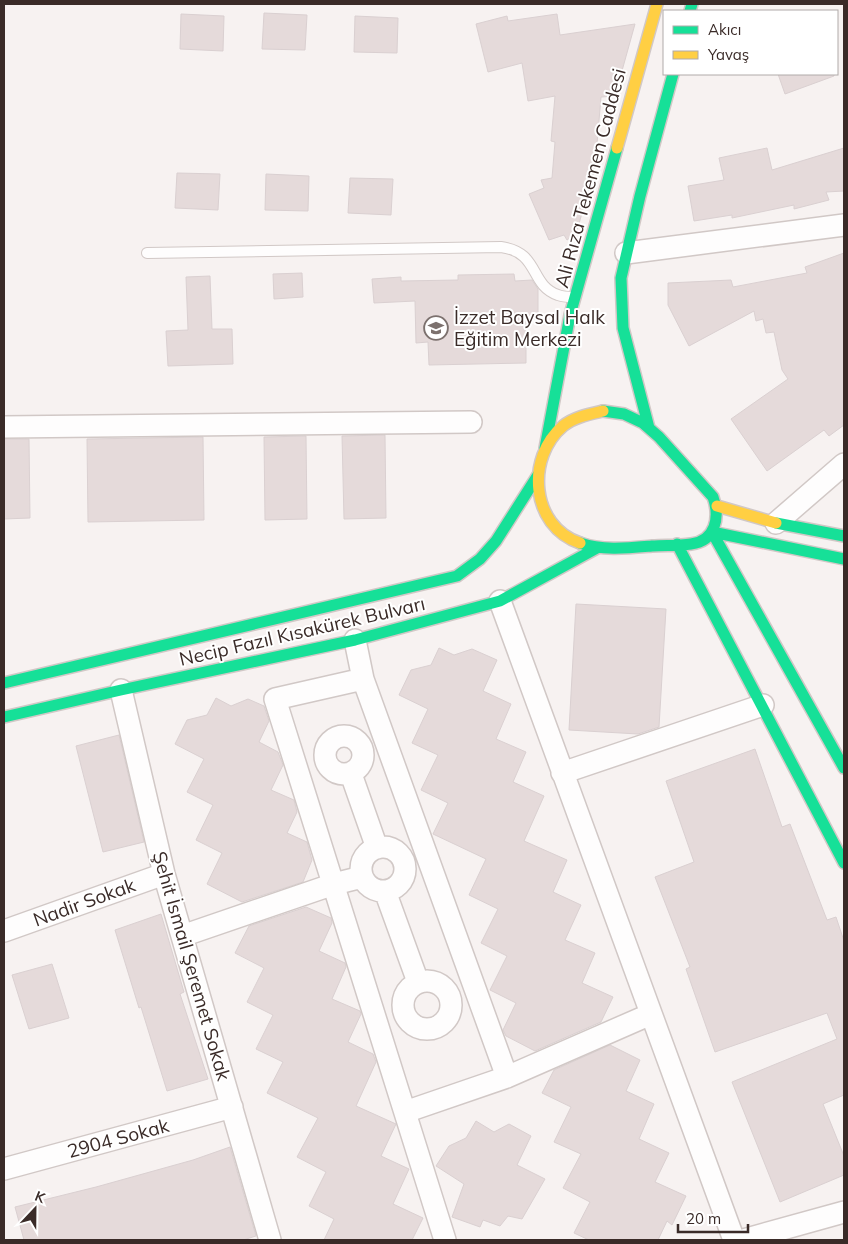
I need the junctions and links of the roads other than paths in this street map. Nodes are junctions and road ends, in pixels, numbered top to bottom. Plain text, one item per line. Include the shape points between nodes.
1 (657, 4) edge
2 (673, 75) edge
3 (844, 225) edge
4 (147, 253) dead end
5 (626, 253) junction
6 (575, 298) junction
7 (472, 422) dead end
8 (4, 426) edge
9 (649, 428) junction
10 (544, 450) junction
11 (844, 464) edge
12 (538, 475) junction
13 (717, 506) junction
14 (776, 523) junction
15 (712, 532) junction
16 (844, 536) edge
17 (677, 544) junction
18 (597, 548) junction
19 (844, 559) edge
20 (500, 601) junction
21 (355, 640) junction
22 (364, 679) junction
23 (4, 683) edge
24 (121, 690) junction
25 (762, 705) junction
26 (4, 717) edge
27 (388, 747) junction
28 (364, 753) junction
29 (326, 762) junction
30 (844, 768) edge
31 (562, 773) junction
32 (299, 774) junction
33 (351, 774) junction
34 (377, 848) junction
35 (428, 858) junction
36 (844, 863) edge
37 (404, 866) junction
38 (164, 874) junction
39 (362, 877) junction
40 (334, 884) junction
41 (385, 891) junction
42 (4, 931) edge
43 (182, 936) junction
44 (418, 982) junction
45 (473, 983) junction
46 (449, 996) junction
47 (403, 1007) junction
48 (372, 1008) junction
49 (651, 1014) junction
50 (507, 1077) junction
51 (232, 1107) junction
52 (405, 1112) junction
53 (4, 1169) edge
54 (844, 1212) edge
55 (270, 1240) edge
56 (445, 1240) edge
57 (734, 1240) edge
58 (743, 1240) edge

1 - 6 main road, Ali Rıza Tekemen Caddesi
2 - 5 main road
3 - 5 street
4 - 6 lane via 501,247 517,250 526,256 542,284 553,293
5 - 9 main road via 620,302 623,328
6 - 10 main road, Ali Rıza Tekemen Caddesi
7 - 8 street
9 - 10 main road via 624,414 603,411 582,415 563,426
9 - 13 main road via 713,497
10 - 12 main road
11 - 14 street
12 - 18 main road via 542,507 555,527 574,541
12 - 23 main road, Necip Fazıl Kısakürek Bulvarı via 496,541 480,559 457,576
13 - 14 main road
13 - 15 main road via 718,516
14 - 16 main road
15 - 17 main road via 702,541
15 - 19 main road
15 - 30 main road
17 - 18 main road
17 - 25 main road
18 - 20 main road, Necip Fazıl Kısakürek Bulvarı
20 - 21 main road, Necip Fazıl Kısakürek Bulvarı
20 - 31 street
21 - 22 street
21 - 24 main road, Necip Fazıl Kısakürek Bulvarı
22 - 27 street
22 - 32 street via 275,699
24 - 26 main road, Necip Fazıl Kısakürek Bulvarı
24 - 38 street, Şehit İsmail Şeremet Sokak
25 - 31 street
25 - 36 main road
27 - 28 street
27 - 35 street
28 - 29 street via 358,741 339,736 328,744
28 - 33 street via 361,766
29 - 32 street
29 - 33 street via 339,774
31 - 49 street
32 - 40 street
33 - 34 street
34 - 37 street via 397,853
34 - 39 street via 370,851 362,863
35 - 37 street
35 - 45 street
37 - 41 street via 402,879
38 - 42 street, Nadir Sokak
38 - 43 street, Şehit İsmail Şeremet Sokak
39 - 40 street
39 - 41 street via 371,888
40 - 43 street
40 - 48 street
41 - 44 street
43 - 51 street, Şehit İsmail Şeremet Sokak
44 - 46 street via 433,981
44 - 47 street via 406,991
45 - 46 street
45 - 50 street
46 - 47 street via 447,1018 434,1028 417,1027 405,1015
47 - 48 street
48 - 52 street
49 - 50 street
49 - 57 street
50 - 52 street
51 - 53 street, 2904 Sokak
51 - 55 street, Şehit İsmail Şeremet Sokak
52 - 56 street
54 - 58 street

